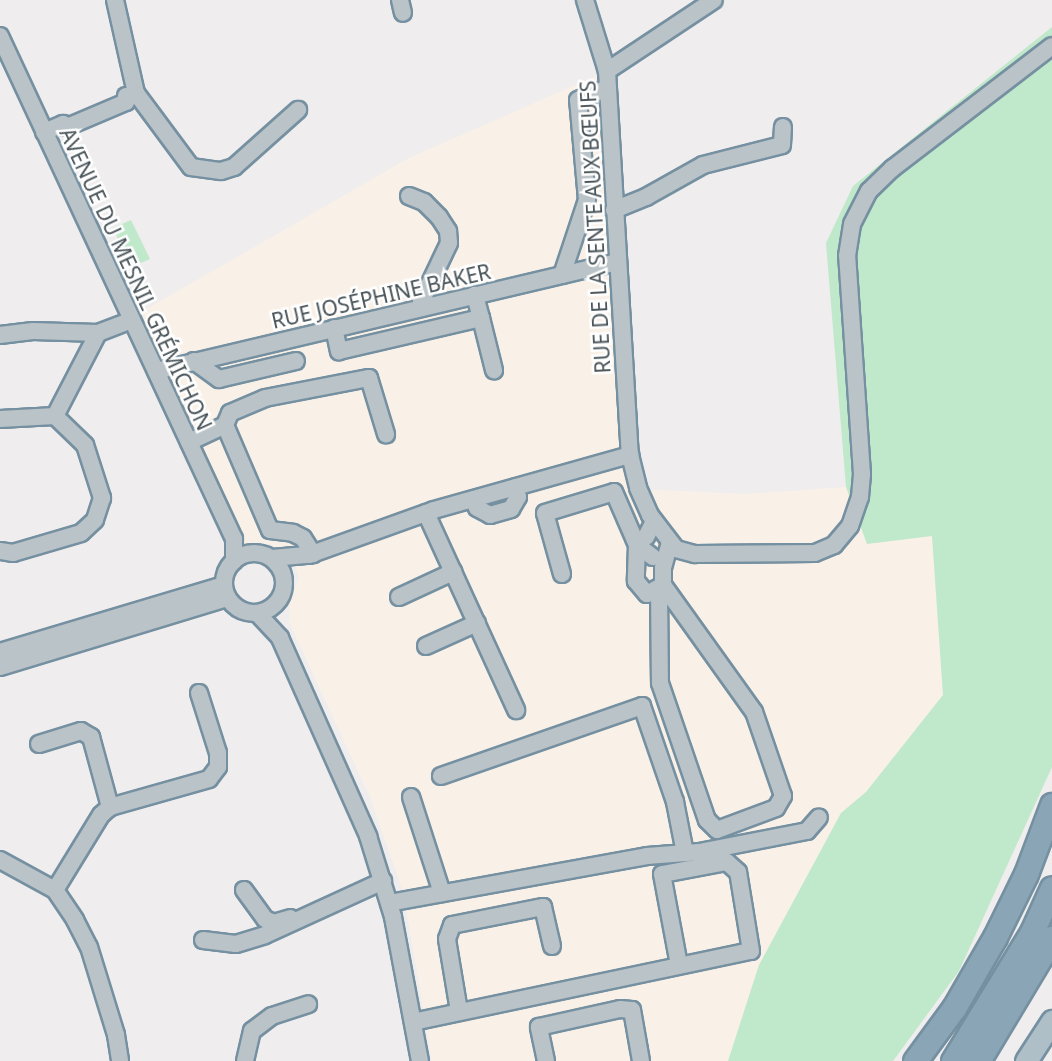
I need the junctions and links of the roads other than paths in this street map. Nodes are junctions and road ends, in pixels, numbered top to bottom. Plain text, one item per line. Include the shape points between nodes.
1 (115, 0) edge
2 (585, 0) edge
3 (714, 0) edge
4 (0, 36) edge
5 (1052, 46) edge
6 (607, 71) junction
7 (608, 88) junction
8 (131, 95) junction
9 (298, 110) dead end
10 (783, 127) dead end
11 (44, 132) junction
12 (409, 196) dead end
13 (614, 210) junction
14 (617, 262) junction
15 (562, 275) junction
16 (475, 295) junction
17 (421, 308) junction
18 (481, 318) junction
19 (132, 320) junction
20 (334, 328) junction
21 (98, 333) junction
22 (0, 335) edge
23 (194, 361) junction
24 (296, 361) dead end
25 (494, 370) dead end
26 (156, 371) junction
27 (55, 416) junction
28 (0, 419) edge
29 (225, 425) junction
30 (386, 434) dead end
31 (189, 442) junction
32 (630, 455) junction
33 (426, 513) junction
34 (654, 521) junction
35 (234, 539) junction
36 (641, 541) junction
37 (670, 542) junction
38 (0, 551) edge
39 (253, 553) junction
40 (311, 554) junction
41 (272, 558) junction
42 (234, 561) junction
43 (658, 562) junction
44 (634, 565) junction
45 (453, 572) junction
46 (283, 573) junction
47 (562, 573) dead end
48 (661, 587) junction
49 (225, 591) junction
50 (398, 597) dead end
51 (280, 600) junction
52 (258, 614) junction
53 (477, 623) junction
54 (281, 638) junction
55 (426, 646) dead end
56 (0, 652) edge
57 (0, 667) edge
58 (199, 692) dead end
59 (516, 710) dead end
60 (39, 744) dead end
61 (441, 776) dead end
62 (411, 797) dead end
63 (1052, 805) edge
64 (110, 807) junction
65 (819, 817) dead end
66 (685, 853) junction
67 (1, 858) edge
68 (381, 877) junction
69 (1052, 888) edge
70 (55, 890) junction
71 (244, 890) dead end
72 (442, 893) junction
73 (389, 903) junction
74 (1052, 938) edge
75 (203, 940) dead end
76 (552, 946) dead end
77 (679, 965) junction
78 (308, 1004) dead end
79 (459, 1012) junction
80 (413, 1021) junction
81 (1052, 1021) edge
82 (120, 1061) edge
83 (245, 1061) edge
84 (420, 1061) edge
85 (546, 1061) edge
86 (641, 1061) edge
87 (915, 1061) edge
88 (953, 1061) edge
89 (978, 1061) edge
90 (1026, 1061) edge

1 - 8 street
2 - 6 street, RUE DE LA SENTE AUX BŒUFS
3 - 6 street
4 - 11 street, AVENUE DU MESNIL GRÉMICHON
5 - 37 street via 893,168 869,191 852,224 847,256 862,474 850,526 834,545 815,553 695,554 676,550
6 - 7 street, RUE DE LA SENTE AUX BŒUFS
7 - 13 street, RUE DE LA SENTE AUX BŒUFS
7 - 15 street via 578,100 587,200
8 - 9 street via 191,167 206,171 234,167
8 - 11 street via 126,102
10 - 13 street via 782,145 703,165
11 - 19 street, AVENUE DU MESNIL GRÉMICHON
12 - 17 street via 424,202 448,231 449,243
13 - 14 street, RUE DE LA SENTE AUX BŒUFS
14 - 15 street, RUE JOSÉPHINE BAKER
14 - 32 street, RUE DE LA SENTE AUX BŒUFS
15 - 16 street, RUE JOSÉPHINE BAKER
16 - 17 street, RUE JOSÉPHINE BAKER
16 - 18 street
17 - 20 street, RUE JOSÉPHINE BAKER
18 - 20 street via 340,352
18 - 25 street
19 - 21 street
19 - 26 street, AVENUE DU MESNIL GRÉMICHON
20 - 23 street, RUE JOSÉPHINE BAKER
21 - 22 street
21 - 27 street
23 - 24 street via 219,379
23 - 26 street, RUE JOSÉPHINE BAKER
26 - 31 street, AVENUE DU MESNIL GRÉMICHON
27 - 28 street
27 - 38 street via 85,445 102,498 95,520 81,533 13,553
29 - 30 street via 230,413 265,398 369,377
29 - 31 street
29 - 40 street via 270,530 303,538
31 - 35 street, AVENUE DU MESNIL GRÉMICHON
32 - 33 street
32 - 34 street, RUE DE LA SENTE AUX BŒUFS via 638,488
33 - 40 street
33 - 45 street
34 - 36 street
34 - 37 street, RUE DE LA SENTE AUX BŒUFS
35 - 39 street, AVENUE DU MESNIL GRÉMICHON
35 - 42 street, AVENUE DU MESNIL GRÉMICHON
36 - 43 street
36 - 44 street
36 - 47 street via 614,492 545,513
37 - 43 street
39 - 41 street
39 - 42 street
40 - 41 street
40 - 46 street
41 - 46 street
42 - 49 street via 227,569
43 - 44 street via 642,557
43 - 48 street
44 - 48 street via 636,581 647,594
45 - 50 street
45 - 53 street
46 - 51 street
48 - 48 street via 754,712 783,796 776,808 717,830 707,820 660,683
49 - 52 street via 234,606
49 - 56 street
49 - 57 street
51 - 52 street
51 - 54 street
52 - 54 street
53 - 55 street
53 - 59 street
54 - 68 street via 343,773
58 - 64 street via 218,753 218,767 209,779
60 - 64 street via 82,731 91,737
61 - 66 street via 642,706 675,802
62 - 72 street
63 - 87 highway via 995,937 954,1008
64 - 70 street
65 - 66 street via 807,831
66 - 72 street
67 - 70 street
68 - 71 street via 274,923 265,919
68 - 73 street
68 - 75 street via 265,935 236,944
69 - 88 highway via 1032,932
70 - 82 street via 89,947
72 - 73 street
73 - 80 street
74 - 89 highway
76 - 79 street via 543,907 452,925 447,940
77 - 77 street via 751,951 738,872 727,862 662,874
77 - 79 street
78 - 83 street via 272,1016 252,1031
79 - 80 street
80 - 84 street
81 - 90 main road
85 - 86 street via 539,1027 620,1009 632,1010

